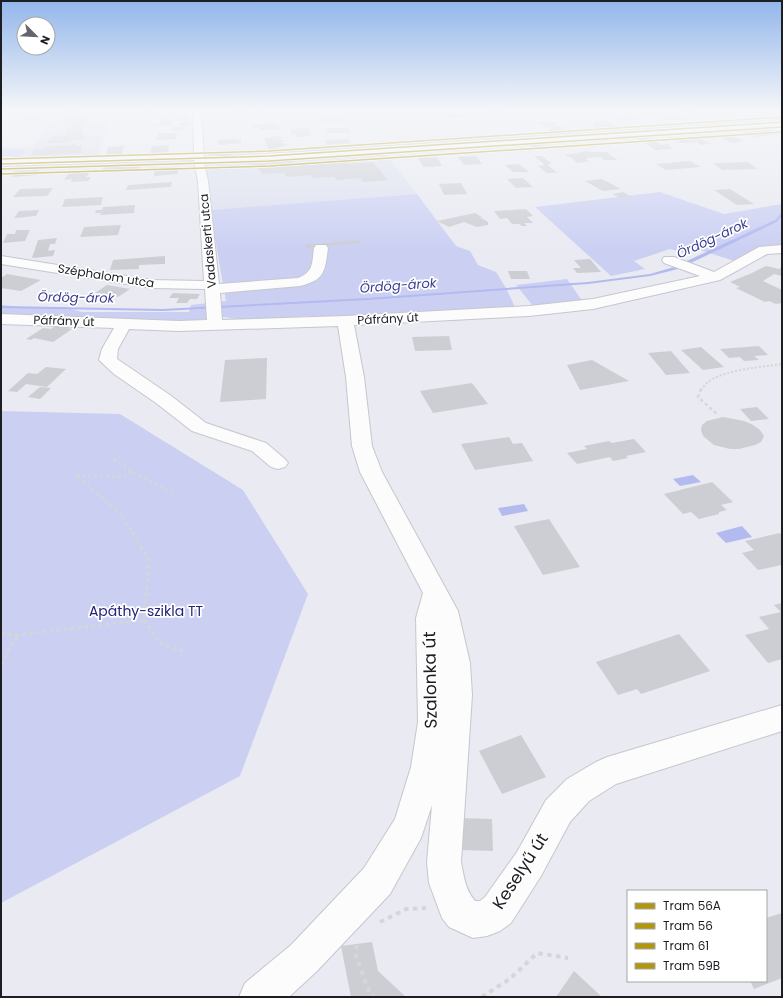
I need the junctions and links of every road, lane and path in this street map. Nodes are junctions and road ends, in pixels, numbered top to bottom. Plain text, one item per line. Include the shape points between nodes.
1 (246, 157) edge
2 (301, 157) edge
3 (362, 157) edge
4 (198, 158) junction
5 (4, 166) edge
6 (321, 248) dead end
7 (782, 248) edge
8 (1, 260) edge
9 (669, 260) dead end
10 (714, 277) junction
11 (213, 292) junction
12 (1, 319) edge
13 (215, 321) junction
14 (345, 321) junction
15 (124, 324) junction
16 (782, 364) edge
17 (718, 415) dead end
18 (114, 459) dead end
19 (278, 463) dead end
20 (132, 472) junction
21 (176, 495) dead end
22 (436, 593) junction
23 (144, 620) junction
24 (1, 634) edge
25 (18, 635) junction
26 (186, 652) dead end
27 (1, 664) edge
28 (782, 718) edge
29 (455, 905) junction
30 (373, 926) dead end
31 (360, 939) dead end
32 (568, 958) dead end
33 (260, 997) edge
34 (374, 997) edge
35 (482, 997) edge

1 - 4 street
2 - 3 street via 313,160
4 - 5 street
4 - 11 street, Vadaskerti utca via 203,182
6 - 11 street, Széphalom utca via 317,273 310,279
7 - 10 street, Páfrány út via 764,250
8 - 11 street, Széphalom utca
9 - 10 street
10 - 14 street, Páfrány út via 593,304 529,311
11 - 13 street, Vadaskerti utca
12 - 15 street, Páfrány út
13 - 14 street, Páfrány út
13 - 15 street, Páfrány út
14 - 22 street via 366,459
15 - 19 street via 110,349 108,360 199,427 259,447
16 - 17 path via 727,374 709,380 700,389 698,397
18 - 20 path
20 - 21 path
20 - 23 path via 120,477 76,476 121,514 149,560
22 - 29 street, Keselyű út via 445,611 456,663 458,695 444,862 447,883
22 - 33 street, Szalonka út via 429,618 433,722 427,767 409,826 377,881 304,958
23 - 25 path
23 - 26 path via 161,644
24 - 25 path
25 - 27 path
28 - 29 street, Keselyű út via 607,772 578,790 558,811 529,864 498,910 487,918 473,920 462,914
29 - 30 path via 406,909
31 - 34 path via 355,953 370,994
32 - 35 path via 537,953 511,978

